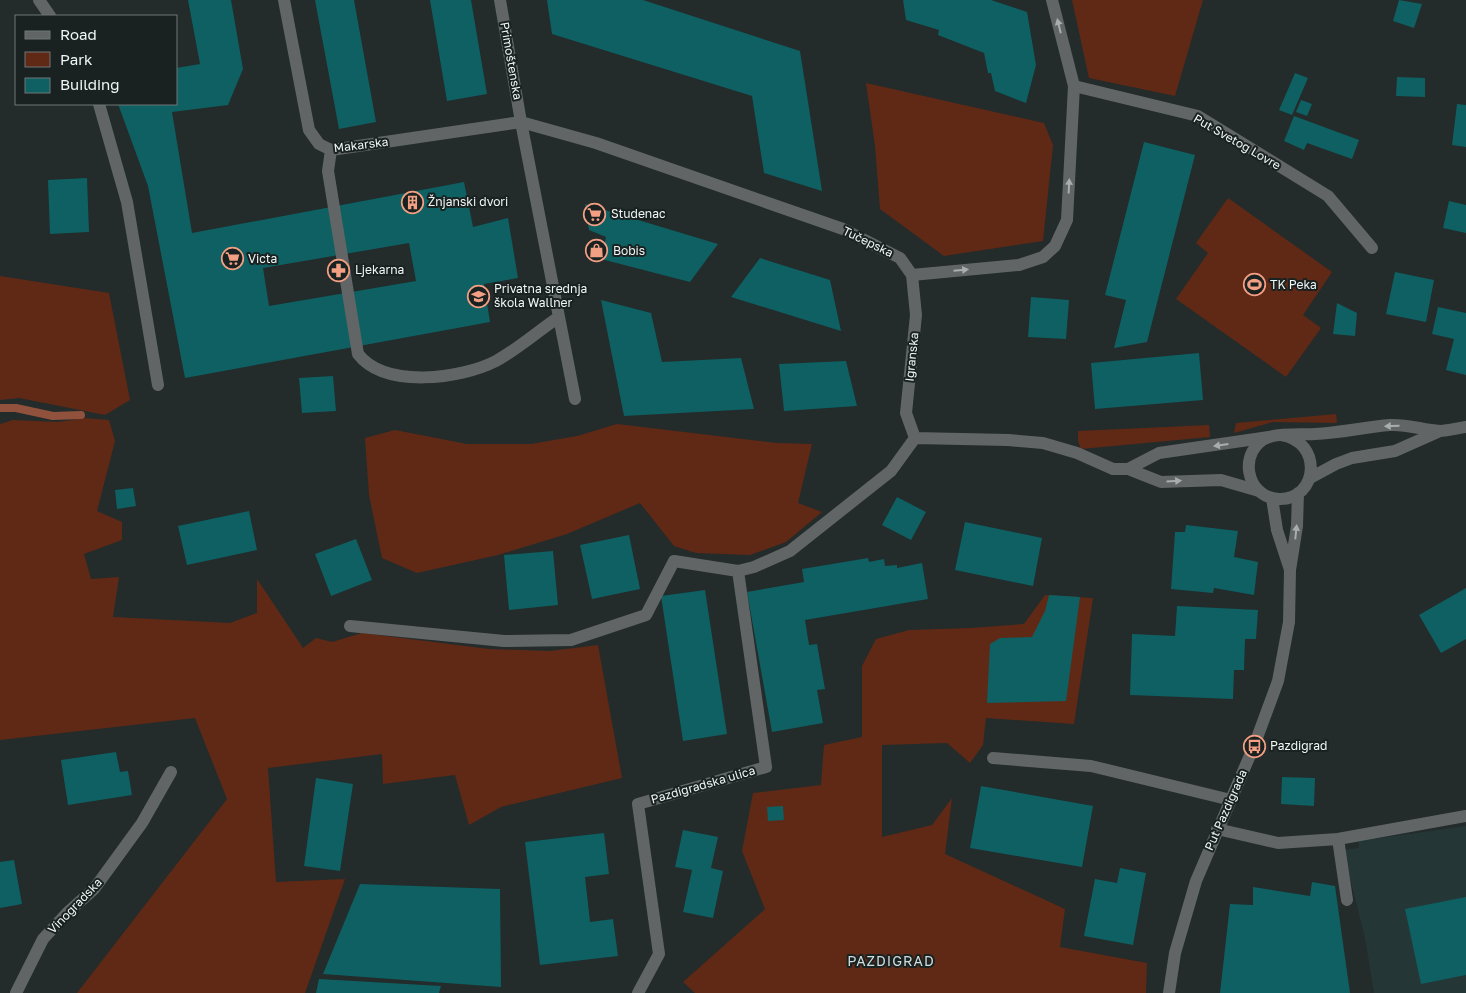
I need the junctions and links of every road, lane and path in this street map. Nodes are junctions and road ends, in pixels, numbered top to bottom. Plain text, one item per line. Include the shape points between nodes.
1 (40, 0) edge
2 (284, 0) edge
3 (500, 0) edge
4 (1052, 0) edge
5 (49, 15) edge
6 (1074, 86) junction
7 (99, 105) edge
8 (522, 122) junction
9 (331, 150) junction
10 (1372, 248) dead end
11 (912, 275) junction
12 (559, 317) junction
13 (158, 385) dead end
14 (575, 399) dead end
15 (1466, 427) edge
16 (1440, 431) junction
17 (1275, 436) junction
18 (915, 438) junction
19 (1128, 469) junction
20 (1310, 478) junction
21 (1259, 491) junction
22 (1298, 494) junction
23 (1272, 498) junction
24 (1290, 570) junction
25 (738, 571) junction
26 (350, 626) dead end
27 (993, 758) dead end
28 (171, 772) dead end
29 (1231, 800) junction
30 (1466, 816) edge
31 (1217, 829) junction
32 (1338, 839) junction
33 (1348, 900) dead end
34 (16, 993) edge
35 (638, 993) edge
36 (1170, 993) edge

1 - 5 street
2 - 9 street, Makarska via 308,130 319,144
3 - 8 street, Primoštenska
6 -> 4 street
6 - 10 street, Put Svetog Lovre via 1198,116 1328,196
11 -> 6 street via 1019,265 1043,257 1055,246 1067,220
7 - 13 street via 127,202
8 - 9 street, Makarska
8 - 11 street, Tučepska via 596,142 843,229 900,258
8 - 12 street, Primoštenska
9 - 12 street via 328,171 358,354 364,361 388,373 422,378 453,376 495,361
11 - 18 street, Igranska via 916,315 906,413
12 - 14 street, Primoštenska
15 - 16 street
16 -> 17 street via 1392,425
16 - 20 street via 1395,451 1336,464
17 -> 19 street via 1159,453
17 - 20 street via 1299,442 1307,451 1311,464
17 - 21 street via 1258,444 1248,461 1248,474
18 - 19 street via 1043,443 1114,469
18 - 25 street via 891,471 790,551
19 -> 21 street via 1162,482 1221,480
20 - 22 street
21 - 23 street
22 - 23 street
24 -> 22 street, Put Pazdigrada
23 - 24 street, Put Pazdigrada via 1277,530
24 - 29 street, Put Pazdigrada via 1289,622 1278,681
25 - 26 street via 674,561 646,615 571,640 504,641
25 - 35 street, Pazdigradska ulica via 766,768 638,804 659,954
27 - 29 street via 1091,766
28 - 34 street, Vinogradska via 142,823 94,889 43,939
29 - 31 street, Put Pazdigrada
30 - 32 street
31 - 32 street via 1278,843
31 - 36 street, Put Pazdigrada via 1182,923
32 - 33 street

